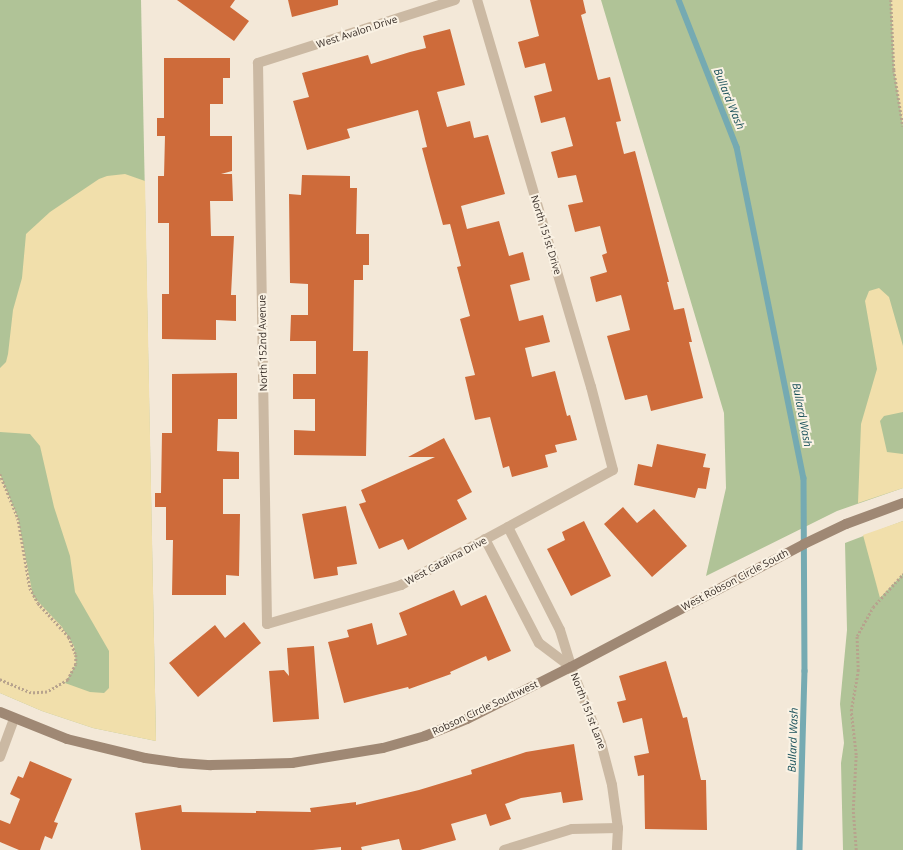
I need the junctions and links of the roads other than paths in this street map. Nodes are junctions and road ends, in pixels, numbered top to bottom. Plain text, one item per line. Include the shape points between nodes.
1 (455, 0) edge
2 (477, 0) edge
3 (258, 63) joint
4 (613, 470) joint
5 (903, 503) edge
6 (508, 527) junction
7 (485, 539) junction
8 (267, 624) joint
9 (571, 667) junction
10 (0, 712) edge
11 (14, 719) junction
12 (0, 757) edge
13 (618, 828) junction
14 (504, 850) edge
15 (616, 850) edge

1 - 3 street, West Avalon Drive
2 - 4 street, North 151st Drive via 589,379
3 - 8 street, North 152nd Avenue
4 - 6 street, West Catalina Drive
5 - 9 street, West Robson Circle South via 846,524 804,544
6 - 7 street, West Catalina Drive
6 - 9 street, North 151st Lane via 560,630
7 - 8 street, West Catalina Drive via 400,585
7 - 9 street, North 151st Lane via 539,643
9 - 11 street, Robson Circle Southwest via 468,718 425,736 383,748 292,764 212,765 145,758 67,739
9 - 13 street, North 151st Lane via 601,743 612,785
10 - 11 street, Robson Circle Southwest
11 - 12 street
13 - 14 street via 572,829
13 - 15 street, North 151st Lane

